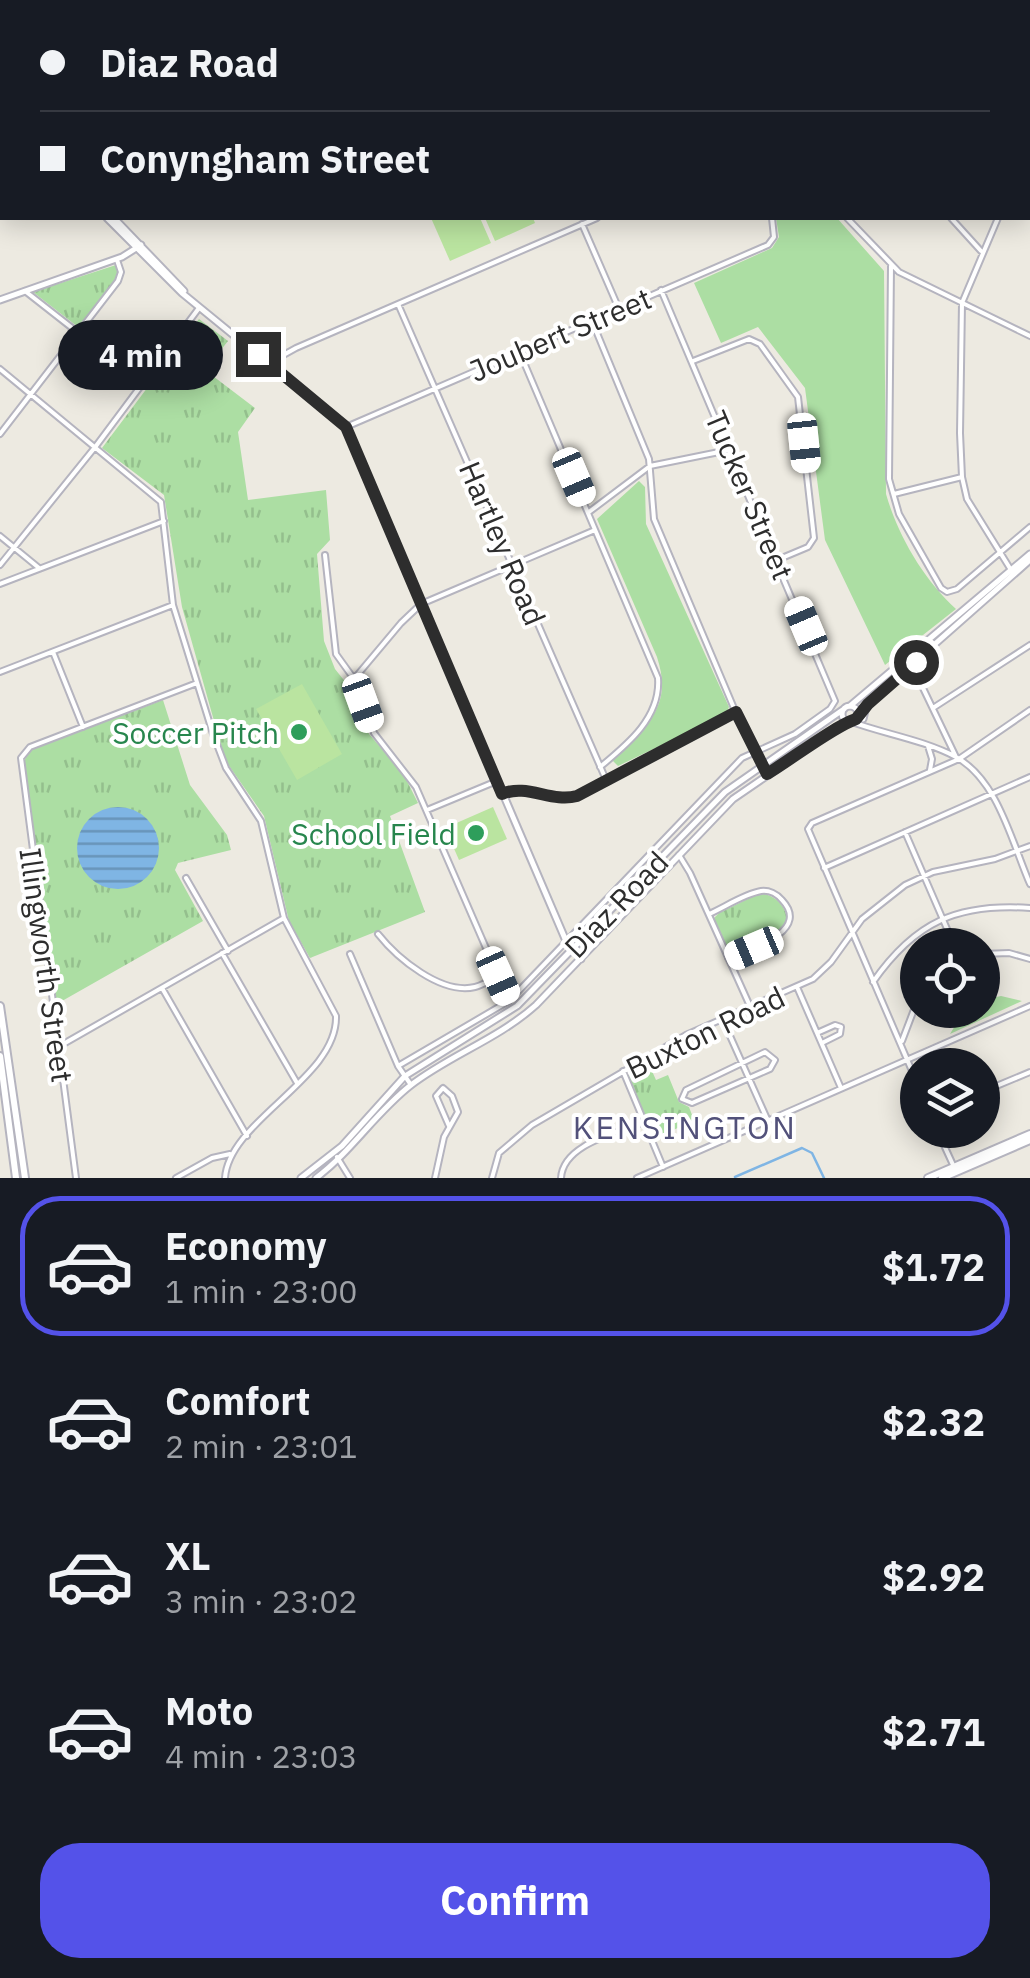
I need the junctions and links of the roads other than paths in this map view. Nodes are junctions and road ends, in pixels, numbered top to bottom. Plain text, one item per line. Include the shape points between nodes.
1 (113, 220) edge
2 (592, 220) edge
3 (772, 220) edge
4 (849, 220) edge
5 (953, 220) edge
6 (997, 220) edge
7 (582, 224) junction
8 (136, 246) junction
9 (983, 252) junction
10 (117, 259) junction
11 (891, 266) junction
12 (661, 290) junction
13 (25, 291) junction
14 (0, 300) edge
15 (962, 303) junction
16 (398, 304) junction
17 (200, 308) junction
18 (619, 309) junction
19 (592, 321) junction
20 (78, 333) junction
21 (1030, 336) edge
22 (520, 353) junction
23 (692, 361) junction
24 (268, 363) junction
25 (0, 369) edge
26 (436, 388) junction
27 (32, 394) junction
28 (346, 427) junction
29 (0, 434) edge
30 (96, 446) junction
31 (730, 450) junction
32 (650, 466) junction
33 (962, 477) junction
34 (892, 494) junction
35 (588, 512) junction
36 (164, 520) junction
37 (1030, 527) edge
38 (596, 530) junction
39 (0, 536) edge
40 (14, 548) junction
41 (998, 552) junction
42 (325, 555) dead end
43 (1030, 558) edge
44 (777, 560) junction
45 (512, 564) junction
46 (0, 565) edge
47 (40, 568) junction
48 (1012, 572) junction
49 (0, 584) edge
50 (421, 604) junction
51 (174, 605) junction
52 (1030, 644) edge
53 (53, 652) junction
54 (0, 672) edge
55 (354, 679) junction
56 (197, 683) junction
57 (922, 686) dead end
58 (836, 701) joint
59 (847, 708) junction
60 (934, 708) junction
61 (1030, 710) edge
62 (736, 712) junction
63 (860, 715) junction
64 (849, 721) junction
65 (871, 726) junction
66 (83, 727) junction
67 (928, 746) junction
68 (756, 754) junction
69 (958, 758) junction
70 (761, 765) junction
71 (600, 768) junction
72 (930, 770) junction
73 (767, 774) junction
74 (1030, 777) edge
75 (497, 780) junction
76 (607, 782) junction
77 (502, 794) junction
78 (991, 794) junction
79 (426, 810) junction
80 (905, 832) junction
81 (1030, 846) edge
82 (1016, 852) junction
83 (678, 856) junction
84 (824, 868) junction
85 (924, 876) junction
86 (186, 878) dead end
87 (1030, 884) edge
88 (1030, 908) edge
89 (709, 914) junction
90 (284, 918) junction
91 (943, 918) junction
92 (947, 928) edge
93 (850, 933) junction
94 (378, 934) dead end
95 (566, 941) junction
96 (572, 950) junction
97 (225, 952) junction
98 (1000, 953) edge
99 (350, 954) dead end
100 (728, 958) junction
101 (1030, 958) edge
102 (580, 959) junction
103 (498, 976) junction
104 (872, 982) junction
105 (162, 988) junction
106 (797, 988) junction
107 (509, 1001) junction
108 (0, 1006) edge
109 (750, 1006) junction
110 (1030, 1006) edge
111 (722, 1018) junction
112 (907, 1028) edge
113 (817, 1032) junction
114 (822, 1043) junction
115 (901, 1044) junction
116 (58, 1046) junction
117 (902, 1048) edge
118 (934, 1048) edge
119 (0, 1056) edge
120 (741, 1061) junction
121 (900, 1063) edge
122 (398, 1066) junction
123 (623, 1071) junction
124 (1030, 1072) edge
125 (405, 1076) junction
126 (750, 1078) junction
127 (297, 1083) junction
128 (412, 1084) junction
129 (1000, 1084) edge
130 (842, 1089) junction
131 (8, 1092) junction
132 (768, 1121) junction
133 (644, 1122) junction
134 (449, 1126) junction
135 (246, 1136) junction
136 (1030, 1137) edge
137 (945, 1148) edge
138 (230, 1154) junction
139 (334, 1154) junction
140 (340, 1160) junction
141 (663, 1167) junction
142 (955, 1169) junction
143 (16, 1178) edge
144 (24, 1178) edge
145 (76, 1178) edge
146 (176, 1178) edge
147 (225, 1178) edge
148 (301, 1178) edge
149 (316, 1178) edge
150 (350, 1178) edge
151 (435, 1178) edge
152 (492, 1178) edge
153 (561, 1178) edge
154 (637, 1178) edge
155 (928, 1178) edge
156 (942, 1178) edge

1 - 8 street
2 - 7 street
3 - 12 street, Joubert Street via 768,245
4 - 11 street
5 - 9 street
6 - 9 street
7 - 16 street
7 - 18 street
8 - 10 street
8 - 17 street
9 - 15 street
10 - 13 street
10 - 20 street via 120,276
11 - 15 street
11 - 34 street
12 - 18 street, Joubert Street
12 - 23 street, Tucker Street
13 - 14 street
13 - 20 street
15 - 21 street
15 - 33 street
16 - 24 street
16 - 26 street, Hartley Road
17 - 24 street
17 - 30 street
18 - 19 street, Joubert Street
19 - 22 street, Joubert Street
19 - 32 street
20 - 27 street
22 - 26 street, Joubert Street
22 - 35 street
23 - 31 street, Tucker Street
23 - 44 street via 749,339 760,344 798,397 814,538
24 - 28 street
25 - 27 street
26 - 28 street, Joubert Street
26 - 45 street, Hartley Road
27 - 29 street
27 - 30 street
28 - 50 street
30 - 36 street via 159,498
30 - 40 street
31 - 32 street
31 - 44 street, Tucker Street
32 - 35 street
32 - 62 street via 654,520
33 - 34 street
33 - 41 street via 967,499
34 - 41 street via 947,592
35 - 38 street
36 - 47 street
36 - 51 street
37 - 41 street
38 - 45 street
38 - 71 street via 659,686 646,722
39 - 40 street
40 - 46 street
40 - 47 street
41 - 48 street
42 - 55 street via 334,646
43 - 48 street, Diaz Road
44 - 58 street, Tucker Street
45 - 50 street
45 - 71 street, Hartley Road
47 - 49 street
48 - 59 street, Diaz Road
48 - 63 street, Diaz Road
50 - 55 street
50 - 75 street
51 - 53 street
51 - 56 street
52 - 60 street
53 - 54 street
53 - 66 street
55 - 79 street via 372,728 406,770
56 - 66 street
56 - 90 street via 226,768 261,822
57 - 60 street
58 - 68 street, Diaz Road
59 - 63 street
59 - 64 street
59 - 70 street, Diaz Road
60 - 69 street
61 - 69 street
62 - 68 street
62 - 76 street
63 - 64 street, Diaz Road
63 - 65 street
64 - 65 street
64 - 73 street, Diaz Road
65 - 67 street
66 - 116 street, Illingworth Street via 30,747 20,767
67 - 69 street
67 - 72 street
68 - 70 street
68 - 95 street, Diaz Road via 738,762
69 - 72 street
69 - 78 street
70 - 73 street
70 - 96 street, Diaz Road via 714,802
71 - 76 street, Hartley Road
72 - 84 street via 812,823 809,838
73 - 83 street, Diaz Road
74 - 78 street
75 - 77 street
75 - 79 street
76 - 77 street via 562,800 520,790
77 - 95 street
78 - 80 street
78 - 82 street
79 - 103 street
80 - 84 street
80 - 85 street
81 - 82 street, Buxton Road
82 - 85 street, Buxton Road
82 - 87 street
83 - 89 street
83 - 102 street, Diaz Road
84 - 93 street
85 - 91 street
85 - 93 street, Buxton Road via 881,902
86 - 97 street
88 - 91 street via 984,907
89 - 100 street
89 - 100 street via 762,891 788,908 780,935
90 - 97 street
90 - 127 street via 336,1016 333,1039
91 - 92 street
91 - 104 street via 897,950
93 - 104 street
93 - 106 street, Buxton Road via 819,974
94 - 103 street via 403,961 435,980 469,988
95 - 96 street
95 - 107 street, Diaz Road
96 - 102 street
96 - 125 street, Diaz Road via 517,1006
97 - 105 street
97 - 127 street
98 - 101 street
99 - 122 street
100 - 109 street
102 - 128 street, Diaz Road via 518,1020
103 - 107 street
104 - 115 street
105 - 116 street
105 - 135 street
106 - 109 street, Buxton Road
106 - 113 street
107 - 122 street, Diaz Road
108 - 131 main road
109 - 111 street, Buxton Road
110 - 118 street
111 - 120 street
111 - 123 street, Buxton Road
112 - 115 street
113 - 114 street
113 - 114 street via 841,1027
114 - 130 street
115 - 117 street
116 - 145 street, Illingworth Street
119 - 131 main road
120 - 126 street
120 - 126 street via 765,1052 774,1057 772,1068
120 - 126 street via 686,1090 682,1099 692,1103
121 - 130 street
122 - 125 street
123 - 133 street
123 - 152 street, Buxton Road via 516,1137 496,1158
124 - 129 street
125 - 128 street
125 - 139 street, Diaz Road
126 - 132 street
127 - 135 street
128 - 140 street, Diaz Road
130 - 132 street
131 - 143 main road
131 - 144 main road
132 - 141 street
133 - 141 street
133 - 153 street via 572,1154
134 - 134 street via 458,1108 443,1088 436,1099
134 - 151 street
135 - 138 street
136 - 142 main road
137 - 142 street
138 - 146 street
138 - 147 street
139 - 140 street
139 - 148 street, Diaz Road
140 - 149 street, Diaz Road
140 - 150 street
141 - 154 street
142 - 155 main road
142 - 156 main road

